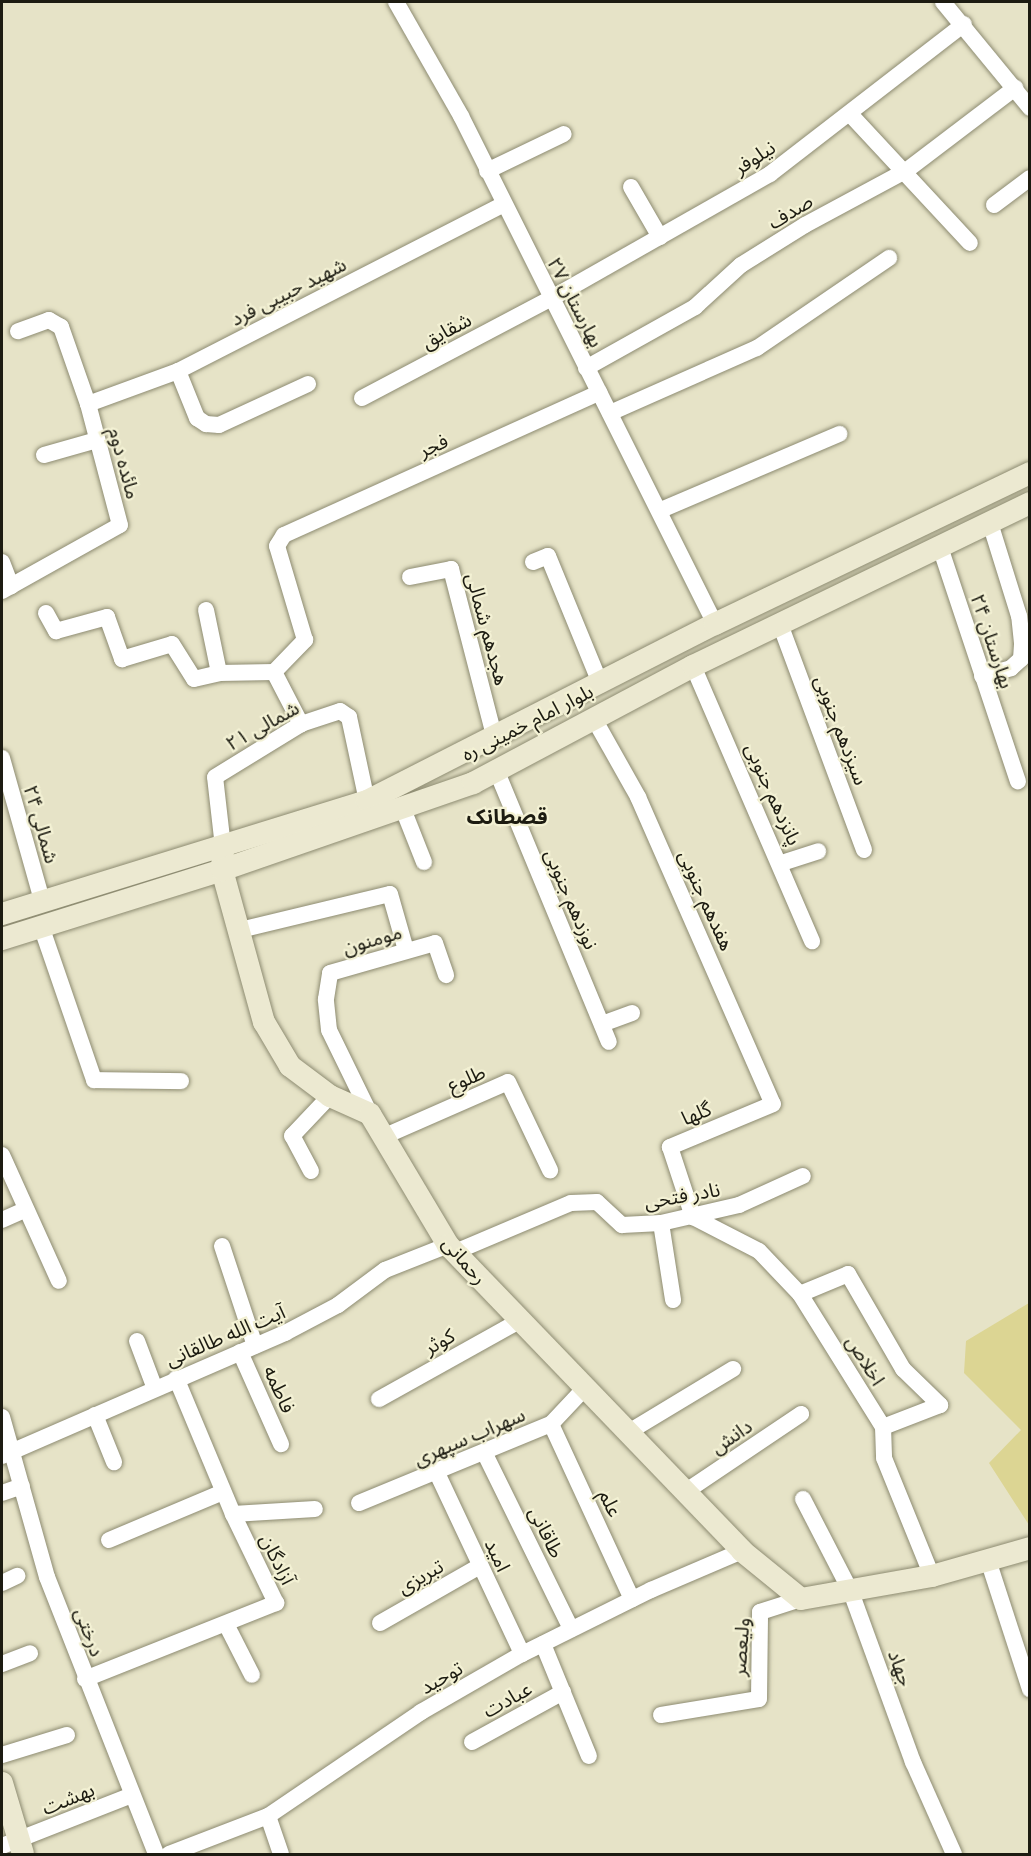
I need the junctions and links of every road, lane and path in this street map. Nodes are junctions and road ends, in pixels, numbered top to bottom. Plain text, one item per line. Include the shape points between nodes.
1 (396, 2) edge
2 (943, 2) edge
3 (964, 24) junction
4 (1015, 88) junction
5 (1029, 108) edge
6 (850, 114) junction
7 (564, 134) dead end
8 (907, 170) junction
9 (487, 171) junction
10 (1029, 178) edge
11 (631, 187) dead end
12 (503, 205) junction
13 (994, 205) dead end
14 (660, 237) junction
15 (970, 243) dead end
16 (889, 258) dead end
17 (550, 299) junction
18 (18, 331) dead end
19 (586, 368) junction
20 (178, 371) junction
21 (308, 384) dead end
22 (599, 393) junction
23 (362, 398) dead end
24 (88, 404) junction
25 (610, 413) junction
26 (838, 434) dead end
27 (97, 440) junction
28 (44, 455) dead end
29 (1029, 473) edge
30 (1029, 504) edge
31 (661, 510) junction
32 (990, 522) junction
33 (940, 547) junction
34 (2, 562) edge
35 (533, 562) dead end
36 (410, 577) dead end
37 (6, 589) edge
38 (206, 610) dead end
39 (46, 613) dead end
40 (716, 624) junction
41 (780, 624) junction
42 (693, 666) junction
43 (274, 672) junction
44 (219, 673) junction
45 (982, 676) junction
46 (601, 685) junction
47 (593, 717) junction
48 (302, 724) junction
49 (495, 739) junction
50 (2, 758) edge
51 (497, 772) junction
52 (4, 778) edge
53 (1018, 781) dead end
54 (367, 801) junction
55 (403, 809) junction
56 (223, 847) junction
57 (864, 850) dead end
58 (818, 851) dead end
59 (424, 862) dead end
60 (782, 863) junction
61 (222, 870) junction
62 (42, 900) junction
63 (2, 914) edge
64 (41, 926) junction
65 (240, 930) junction
66 (2, 939) edge
67 (812, 941) dead end
68 (406, 950) junction
69 (446, 975) dead end
70 (632, 1013) dead end
71 (602, 1024) junction
72 (609, 1042) dead end
73 (181, 1081) dead end
74 (330, 1096) junction
75 (773, 1104) joint
76 (370, 1114) junction
77 (385, 1136) junction
78 (2, 1155) edge
79 (550, 1170) dead end
80 (311, 1171) dead end
81 (803, 1176) dead end
82 (24, 1210) junction
83 (693, 1216) junction
84 (2, 1220) edge
85 (661, 1223) junction
86 (222, 1246) dead end
87 (451, 1248) junction
88 (59, 1281) dead end
89 (800, 1294) junction
90 (673, 1300) dead end
91 (519, 1321) junction
92 (137, 1341) dead end
93 (247, 1349) junction
94 (732, 1369) dead end
95 (176, 1378) junction
96 (155, 1389) junction
97 (584, 1389) junction
98 (379, 1399) dead end
99 (801, 1414) dead end
100 (95, 1415) junction
101 (2, 1418) edge
102 (551, 1424) junction
103 (883, 1427) junction
104 (627, 1433) junction
105 (282, 1444) dead end
106 (7, 1454) edge
107 (485, 1454) junction
108 (114, 1462) dead end
109 (436, 1473) junction
110 (22, 1485) junction
111 (223, 1492) junction
112 (685, 1492) junction
113 (2, 1493) edge
114 (803, 1499) dead end
115 (359, 1503) dead end
116 (315, 1509) dead end
117 (233, 1514) junction
118 (109, 1540) dead end
119 (1029, 1548) edge
120 (742, 1551) junction
121 (987, 1560) junction
122 (480, 1566) junction
123 (932, 1576) junction
124 (851, 1592) junction
125 (632, 1599) junction
126 (801, 1599) junction
127 (380, 1623) dead end
128 (226, 1624) junction
129 (571, 1629) junction
130 (543, 1644) junction
131 (30, 1653) dead end
132 (522, 1654) junction
133 (2, 1664) edge
134 (252, 1675) dead end
135 (84, 1679) junction
136 (1029, 1689) edge
137 (563, 1692) junction
138 (661, 1715) dead end
139 (67, 1735) dead end
140 (472, 1742) dead end
141 (2, 1755) edge
142 (589, 1756) dead end
143 (2, 1783) edge
144 (132, 1795) junction
145 (268, 1816) junction
146 (15, 1847) edge
147 (156, 1854) edge
148 (169, 1854) edge
149 (281, 1854) edge
150 (954, 1854) edge

1 - 9 street, بهارستان ۲۷
2 - 3 street
3 - 4 street
3 - 6 street, نیلوفر
4 - 5 street
4 - 8 street, صدف
6 - 8 street
6 - 14 street, نیلوفر via 770,174
7 - 9 street
8 - 15 street
8 - 19 street, صدف via 805,225 741,265 695,307
9 - 12 street, بهارستان ۲۷
10 - 13 street
11 - 14 street
12 - 17 street, بهارستان ۲۷
12 - 20 street, شهید حبیبی فرد
14 - 17 street, نیلوفر
16 - 25 street via 757,348
17 - 19 street, بهارستان ۲۷
17 - 23 street, شقایق
18 - 24 street, مائده دوم via 49,320 61,327
19 - 22 street, بهارستان ۲۷
20 - 21 street via 197,418 206,424 219,425
20 - 24 street, شهید حبیبی فرد
22 - 25 street, بهارستان ۲۷
22 - 43 street, فجر via 284,535 277,546 305,640
24 - 27 street, مائده دوم
25 - 31 street, بهارستان ۲۷
26 - 31 street
27 - 28 street
27 - 37 street, مائده دوم via 120,525
29 - 40 main road, بلوار امام خمینی ره
30 - 32 main road, بلوار امام خمینی ره
31 - 40 street, بهارستان ۲۷
32 - 33 main road, بلوار امام خمینی ره
32 - 45 street via 1019,616 1022,643 1021,659 1011,668
33 - 41 main road, بلوار امام خمینی ره
33 - 45 street, بهارستان ۲۴
34 - 37 street
35 - 46 street via 548,556
36 - 49 street, هجدهم شمالی via 451,569
38 - 44 street
39 - 44 street via 56,631 107,617 122,659 172,644 194,679
40 - 46 main road, بلوار امام خمینی ره
41 - 42 main road, بلوار امام خمینی ره
41 - 57 street, سیزدهم جنوبی
42 - 47 main road, بلوار امام خمینی ره
42 - 60 street, پانزدهم جنوبی
43 - 44 street
43 - 48 street
45 - 53 street, بهارستان ۲۴
46 - 49 main road, بلوار امام خمینی ره
47 - 51 main road, بلوار امام خمینی ره
47 - 75 street, هفدهم جنوبی via 638,797
48 - 54 street, ۲۱ شمالی via 340,711 349,717
48 - 56 street, ۲۱ شمالی via 215,777
49 - 54 main road, بلوار امام خمینی ره
50 - 52 street, ۲۴ شمالی
51 - 55 main road, بلوار امام خمینی ره
51 - 71 street, نوزدهم جنوبی
52 - 62 street, ۲۴ شمالی
54 - 56 main road, بلوار امام خمینی ره
55 - 59 street
55 - 61 main road, بلوار امام خمینی ره
56 - 61 main road
56 - 62 main road, بلوار امام خمینی ره
58 - 60 street
60 - 67 street, پانزدهم جنوبی
61 - 64 main road, بلوار امام خمینی ره
61 - 65 main road
62 - 63 main road, بلوار امام خمینی ره
64 - 66 main road, بلوار امام خمینی ره
64 - 73 street via 93,1080
65 - 68 street via 390,894
65 - 74 main road via 273,1042 290,1065
68 - 69 street, مومنون via 435,943
68 - 76 street, مومنون via 330,973 326,999 329,1030
70 - 71 street
71 - 72 street, نوزدهم جنوبی
74 - 76 main road
74 - 80 street via 292,1136
75 - 83 street, گلها via 670,1147
76 - 77 main road, رحمانی
77 - 79 street, طلوع via 508,1082
77 - 87 main road, رحمانی
78 - 82 street
81 - 83 street, نادر فتحی via 739,1205
82 - 84 street
82 - 88 street
83 - 85 street, نادر فتحی
83 - 89 street, اخلاص via 759,1251
85 - 87 street, نادر فتحی via 622,1225 597,1202 571,1203
85 - 90 street
86 - 93 street, فاطمه
87 - 91 main road, رحمانی
87 - 93 street, آیت الله طالقانی via 385,1270 338,1305
89 - 103 street, اخلاص
89 - 103 street via 848,1274 903,1369 940,1405
91 - 97 main road, رحمانی
91 - 98 street, کوثر
92 - 96 street
93 - 95 street, آیت الله طالقانی
93 - 105 street, فاطمه
94 - 104 street
95 - 96 street, آیت الله طالقانی
95 - 111 street, آزادگان
96 - 100 street, آیت الله طالقانی
97 - 102 street, سهراب سپهری
97 - 104 main road, رحمانی
99 - 112 street, دانش
100 - 106 street, آیت الله طالقانی
100 - 108 street
101 - 106 street, درختی
102 - 107 street, سهراب سپهری
102 - 125 street, علم
103 - 123 street via 884,1458
104 - 112 main road, رحمانی
106 - 110 street, درختی
107 - 109 street, سهراب سپهری
107 - 129 street, طاقانی
109 - 115 street, سهراب سپهری
109 - 122 street, امید
110 - 113 street
110 - 135 street, درختی via 47,1576
111 - 117 street, آزادگان
111 - 118 street
112 - 120 main road, رحمانی
114 - 124 street, جهاد
116 - 117 street
117 - 128 street, آزادگان via 276,1603
119 - 121 main road
120 - 125 street, توحید
120 - 126 main road, رحمانی
121 - 123 main road
121 - 136 street
122 - 127 street, تبریزی
122 - 132 street, امید
123 - 124 main road
124 - 126 main road
124 - 150 street, جهاد via 913,1762
125 - 129 street, توحید
126 - 138 street, ولیعصر via 760,1612 759,1699
128 - 134 street
128 - 135 street, آزادگان
129 - 130 street, توحید
130 - 132 street, توحید
130 - 137 street, عبادت
131 - 133 street
132 - 145 street, توحید via 421,1712
135 - 144 street, درختی
137 - 140 street, عبادت
137 - 142 street, عبادت
139 - 141 street
143 - 146 main road
144 - 146 street, بهشت
144 - 147 street, درختی
145 - 148 street, توحید
145 - 149 street

